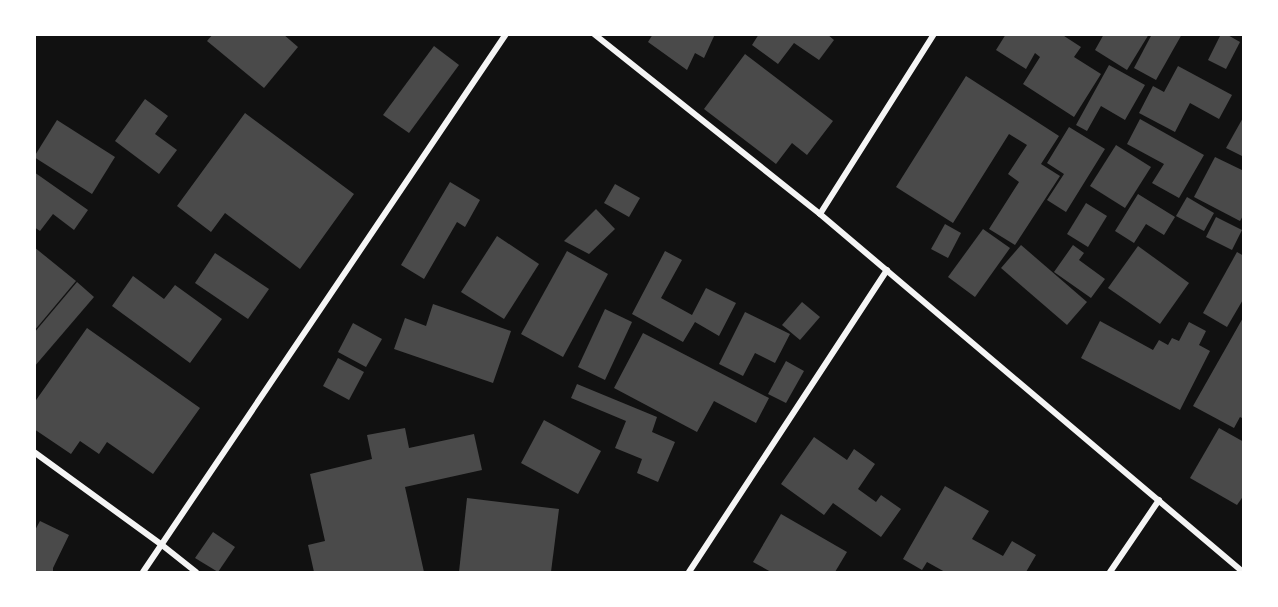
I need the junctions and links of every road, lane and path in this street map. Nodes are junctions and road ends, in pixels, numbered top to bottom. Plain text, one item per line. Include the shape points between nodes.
1 (506, 34) edge
2 (594, 34) edge
3 (934, 34) edge
4 (819, 214) junction
5 (886, 270) junction
6 (34, 452) edge
7 (1160, 500) junction
8 (162, 545) junction
9 (143, 573) edge
10 (196, 573) edge
11 (689, 573) edge
12 (1110, 573) edge
13 (1243, 573) edge

1 - 8 street
2 - 4 street
3 - 4 street
4 - 5 street
5 - 7 street
5 - 11 street
6 - 8 street
7 - 12 street
7 - 13 street
8 - 9 street
8 - 10 street

